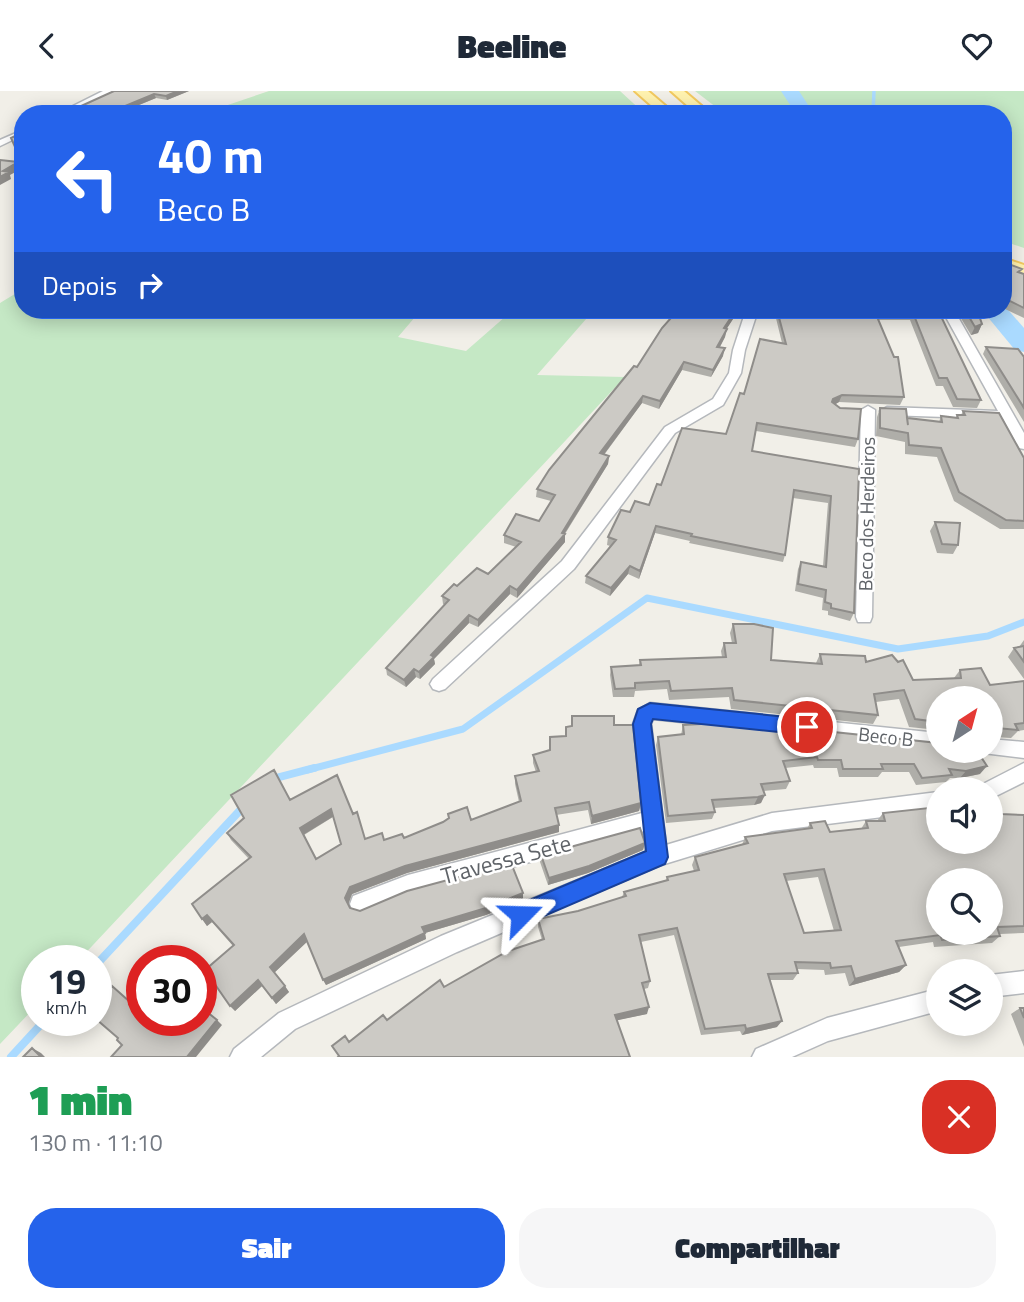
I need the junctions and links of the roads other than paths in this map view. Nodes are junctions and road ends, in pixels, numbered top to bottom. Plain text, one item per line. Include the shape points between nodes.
1 (109, 91) edge
2 (641, 91) edge
3 (677, 91) edge
4 (80, 105) edge
5 (658, 105) edge
6 (694, 105) edge
7 (749, 319) edge
8 (953, 319) edge
9 (1007, 415) junction
10 (1024, 445) edge
11 (864, 618) dead end
12 (439, 684) dead end
13 (926, 740) edge
14 (1003, 748) edge
15 (1024, 750) edge
16 (1024, 772) edge
17 (1003, 783) edge
18 (926, 803) edge
19 (653, 819) junction
20 (657, 857) junction
21 (361, 904) dead end
22 (1024, 982) edge
23 (1003, 984) edge
24 (926, 1003) edge
25 (242, 1057) edge
26 (764, 1057) edge

1 - 4 street
2 - 5 main road
3 - 6 main road
7 - 12 street via 735,373 718,402 670,430 568,565
8 - 9 street
9 - 10 street
9 - 11 street, Beco dos Herdeiros via 863,410
13 - 19 street, Beco B via 650,711 642,724
14 - 15 street
16 - 17 street
18 - 20 street via 772,822
19 - 20 street, Beco B
19 - 21 street, Travessa Sete via 408,885
20 - 25 street via 449,944 287,1021
22 - 23 street
24 - 26 street via 827,1030

